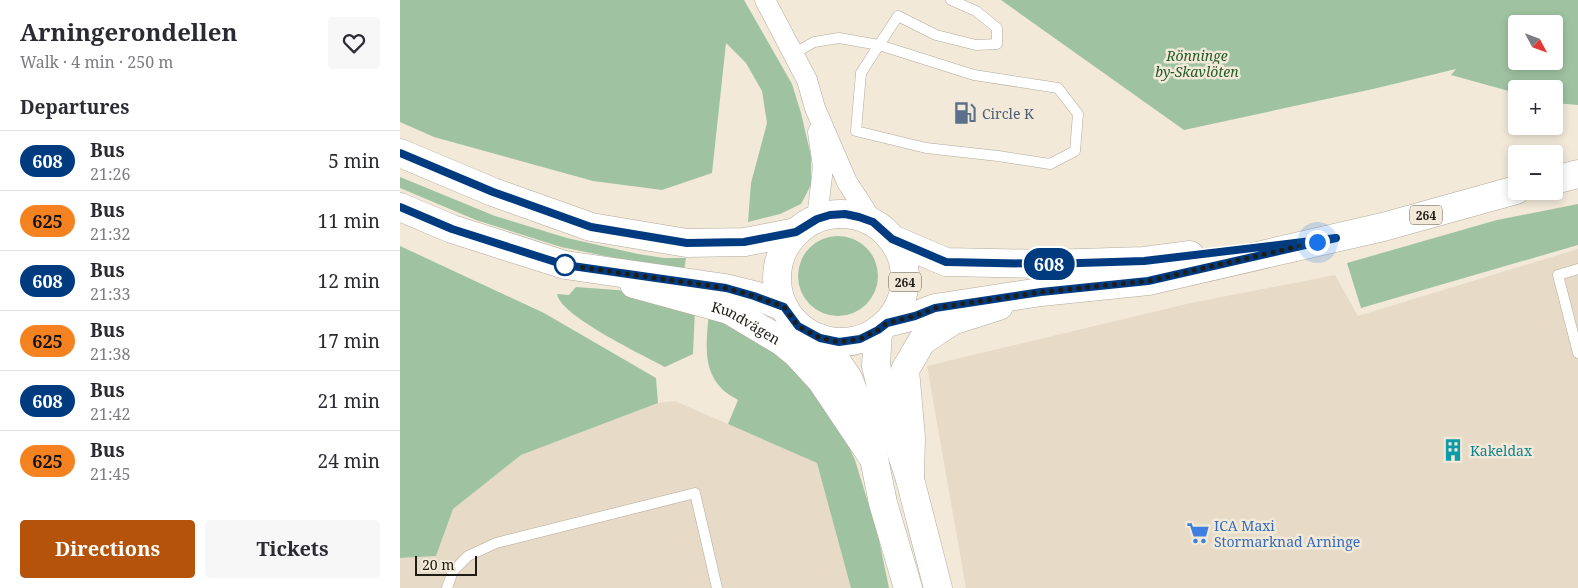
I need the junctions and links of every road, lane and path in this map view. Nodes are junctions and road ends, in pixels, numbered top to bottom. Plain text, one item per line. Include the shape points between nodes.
1 (951, 0) edge
2 (769, 2) edge
3 (878, 45) junction
4 (793, 54) junction
5 (815, 108) junction
6 (400, 153) edge
7 (1578, 174) edge
8 (1563, 178) edge
9 (1508, 192) edge
10 (400, 207) edge
11 (806, 225) junction
12 (882, 230) junction
13 (1336, 238) junction
14 (565, 265) junction
15 (1578, 270) edge
16 (1041, 292) junction
17 (784, 307) junction
18 (882, 327) junction
19 (820, 338) junction
20 (1578, 353) edge
21 (874, 459) junction
22 (910, 479) junction
23 (453, 571) junction
24 (447, 588) edge
25 (457, 588) edge
26 (717, 588) edge
27 (908, 588) edge
28 (938, 588) edge

1 - 3 lane via 976,11 997,28 997,44 976,45 936,35 898,16
2 - 4 street
3 - 3 lane via 974,75 1058,88 1078,114 1075,151 1050,164 926,148 856,131 862,73
3 - 4 lane via 839,38 814,42
4 - 5 street via 807,80
5 - 11 street via 823,167
5 - 12 street via 847,182
6 - 11 main road, 264 via 493,192 591,227 687,243 744,242
7 - 8 main road
9 - 13 main road, 264
10 - 14 main road via 452,229
11 - 12 main road, 264 via 830,215 845,214 859,217
11 - 17 main road, 264 via 784,248 778,267 778,288
12 - 13 main road, 264 via 946,262 1048,264 1144,261
12 - 18 main road, 264 via 902,259 905,282 900,304
13 - 16 main road, 264 via 1148,281
14 - 17 main road via 726,288
14 - 21 main road, Kundvägen via 730,310 765,331 797,354 821,380
15 - 20 lane via 1558,275
16 - 18 main road, 264 via 935,308
16 - 22 main road via 952,322 922,341 905,370 911,438
17 - 19 main road, 264 via 798,326
18 - 19 main road, 264 via 860,339 839,342
18 - 22 main road via 876,366
19 - 21 main road, Kundvägen via 848,378 867,424
21 - 27 main road, Kundvägen
22 - 28 main road
23 - 24 lane
23 - 25 lane
23 - 26 lane via 468,556 496,543 695,494

